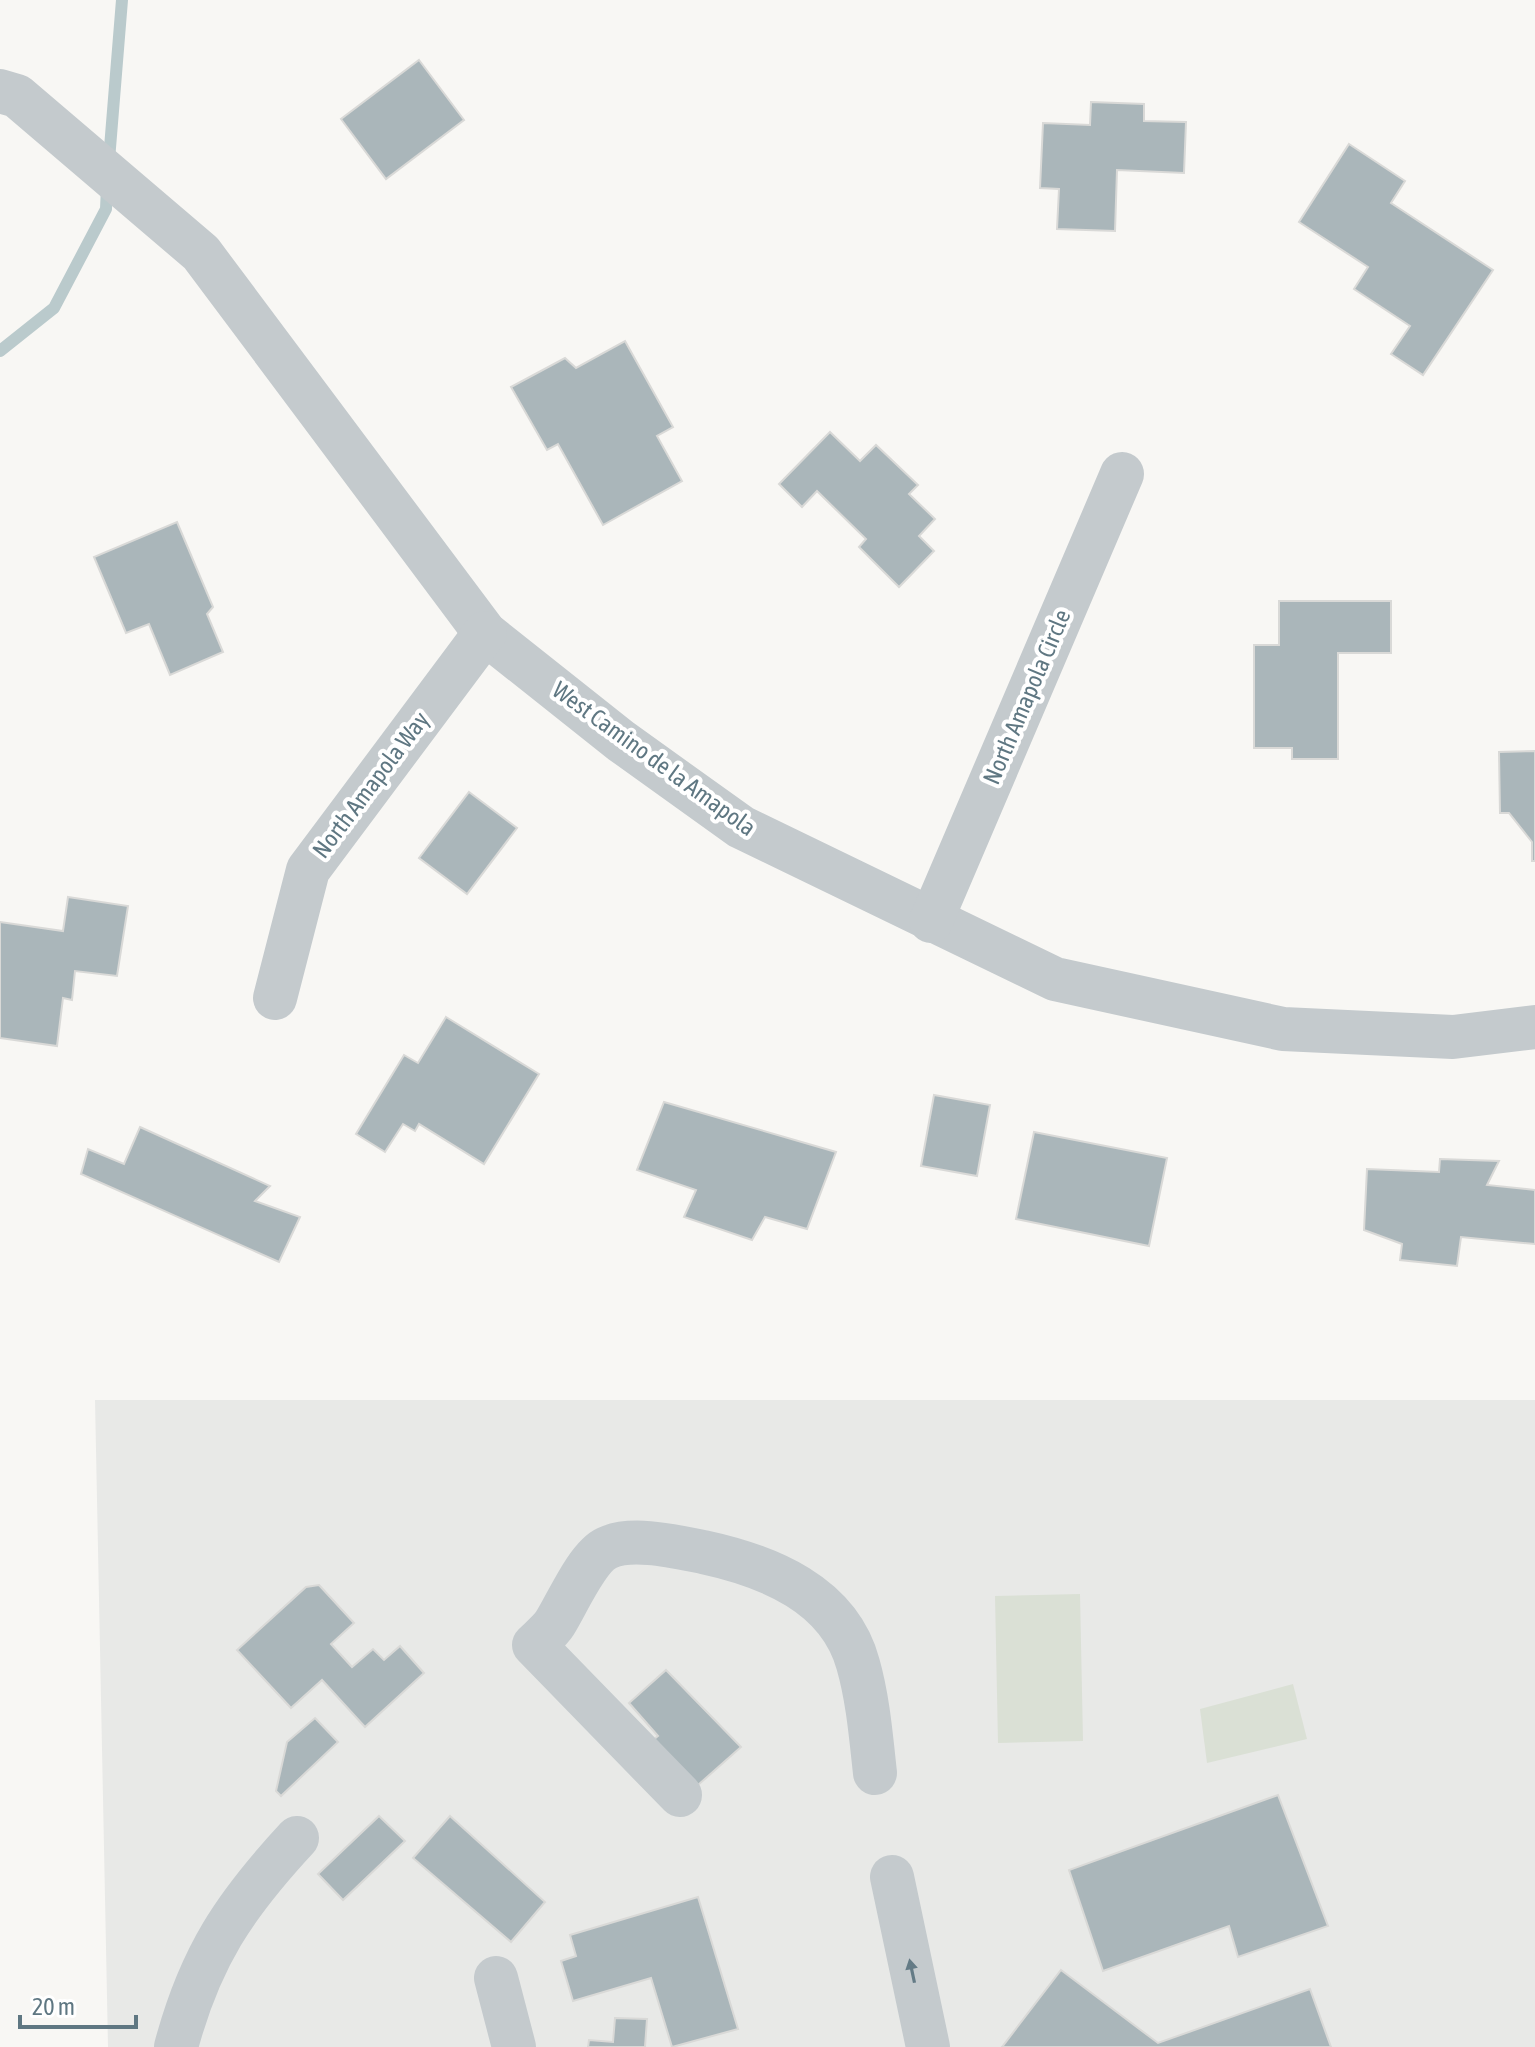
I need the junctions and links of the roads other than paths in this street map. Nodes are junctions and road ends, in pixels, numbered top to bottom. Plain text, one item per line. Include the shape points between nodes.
1 (0, 91) edge
2 (1122, 474) dead end
3 (485, 633) junction
4 (931, 921) junction
5 (275, 998) dead end
6 (1535, 1027) edge
7 (875, 1773) dead end
8 (680, 1795) dead end
9 (297, 1838) dead end
10 (892, 1877) dead end
11 (496, 1978) dead end
12 (176, 2047) edge
13 (514, 2047) edge
14 (928, 2047) edge

1 - 3 street, West Camino de la Amapola via 17,96 201,253
2 - 4 street, North Amapola Circle
3 - 4 street, West Camino de la Amapola via 741,827
3 - 5 street, North Amapola Way via 308,870
4 - 6 street, West Camino de la Amapola via 1055,979 1283,1029 1453,1037
7 - 8 street via 858,1663 846,1632 819,1601 787,1579 740,1560 668,1545 605,1548 587,1568 554,1626 534,1645
9 - 12 street via 241,1901 212,1947
14 -> 10 street
11 - 13 street

